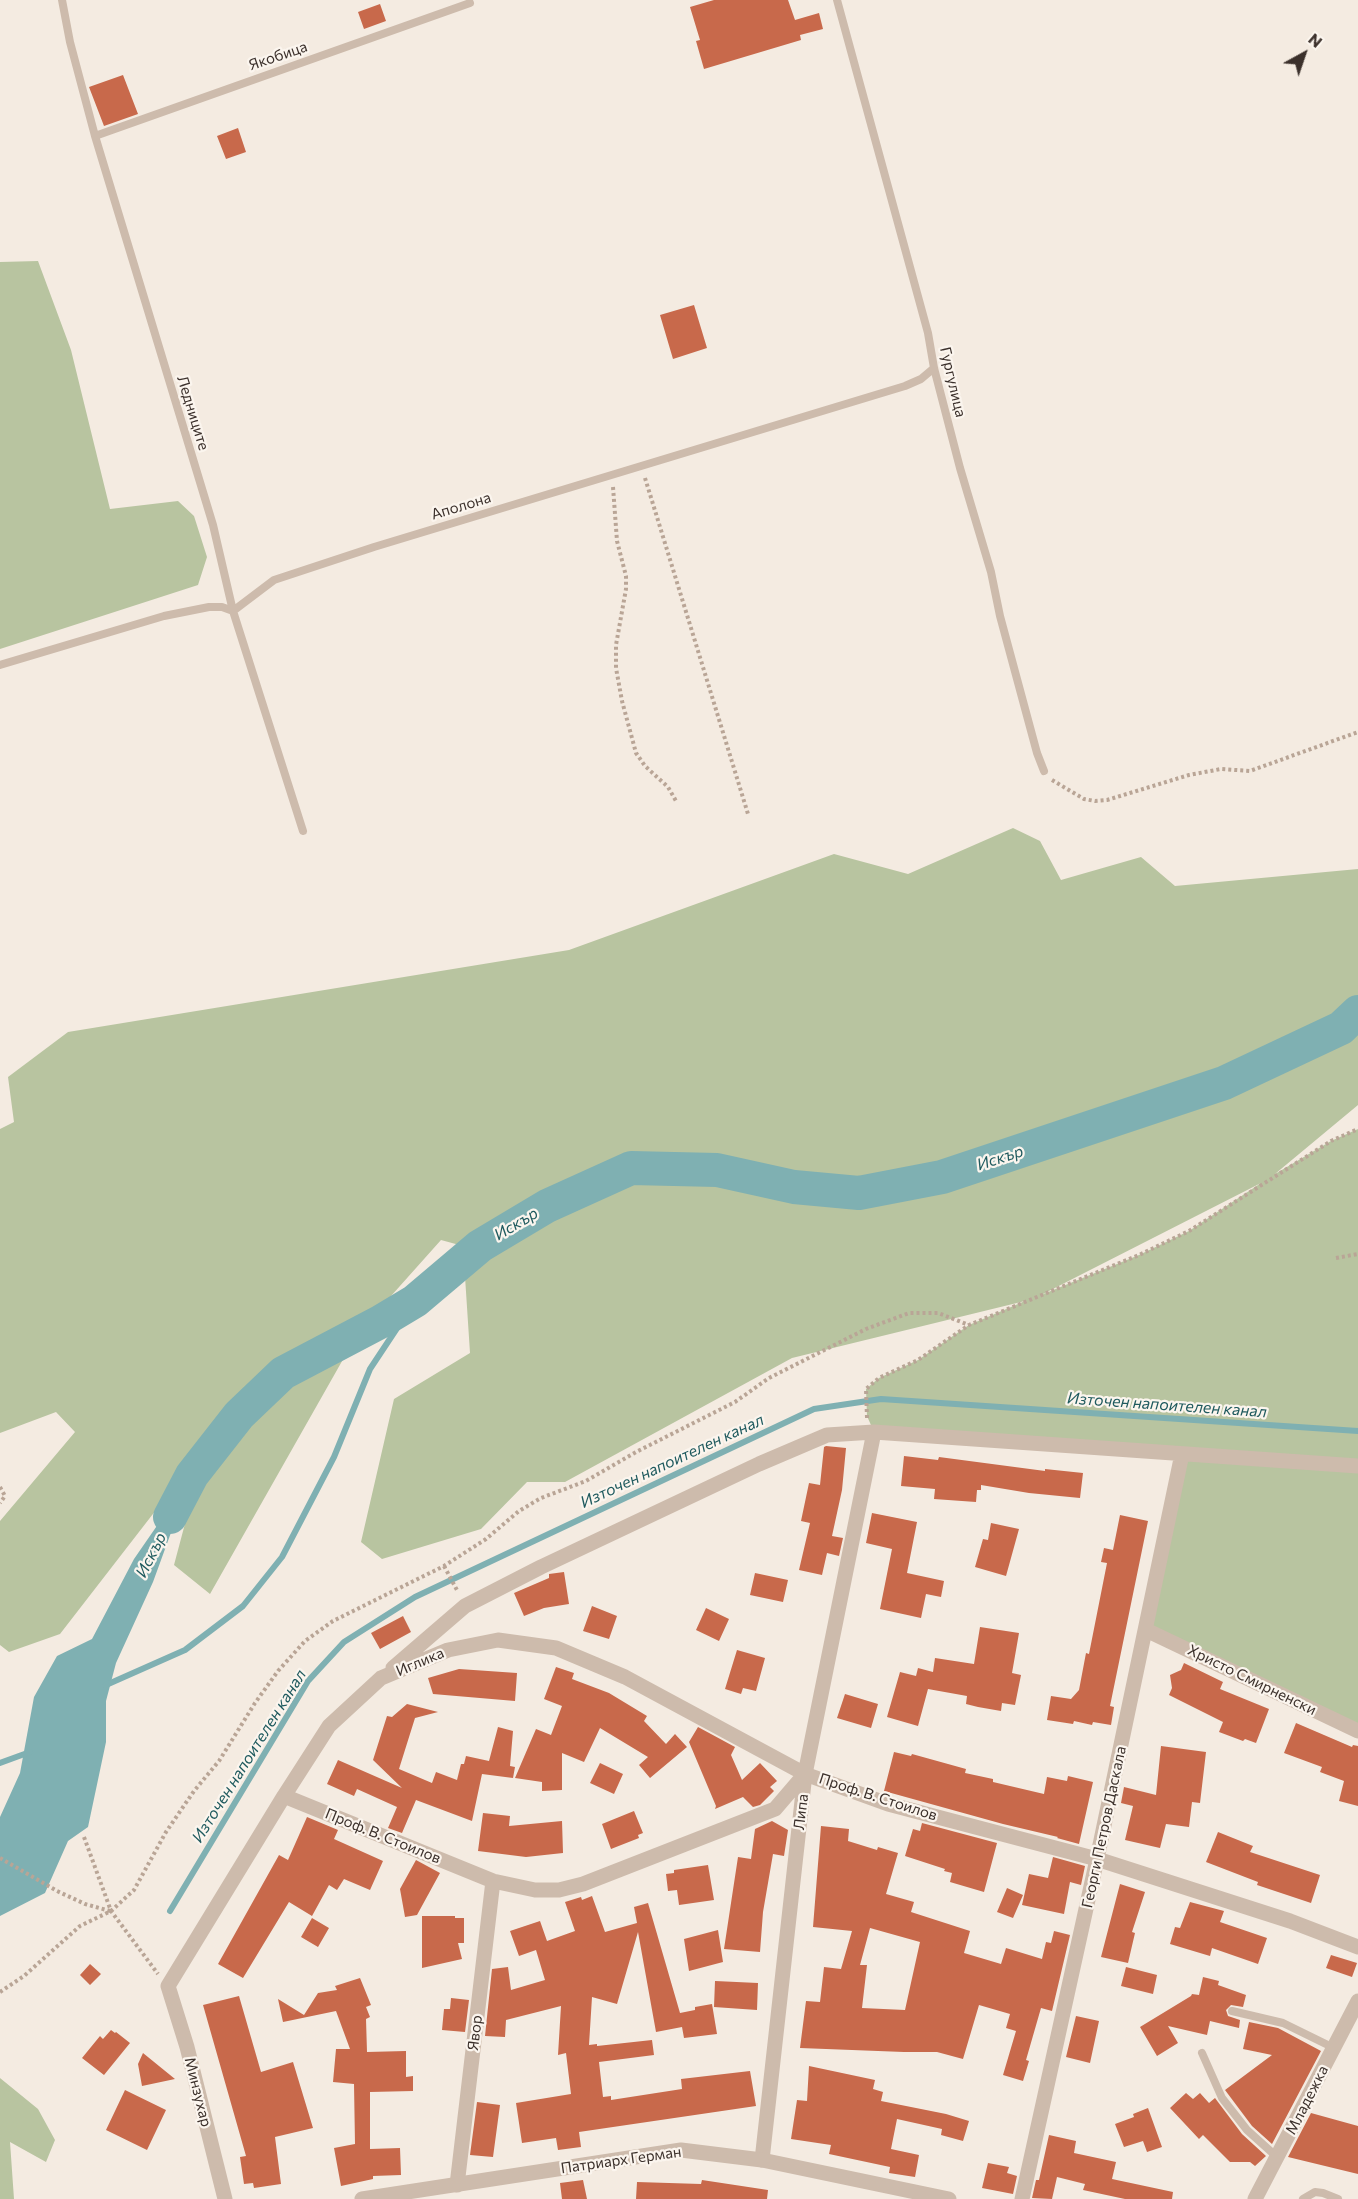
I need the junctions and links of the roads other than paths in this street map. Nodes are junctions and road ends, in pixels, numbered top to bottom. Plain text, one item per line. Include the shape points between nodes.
1 (62, 0) edge
2 (837, 0) edge
3 (470, 3) dead end
4 (95, 135) junction
5 (934, 368) junction
6 (233, 611) junction
7 (0, 665) edge
8 (1044, 771) road end
9 (303, 831) dead end
10 (874, 1432) junction
11 (1182, 1454) junction
12 (1358, 1466) edge
13 (1146, 1630) junction
14 (381, 1678) junction
15 (1358, 1731) edge
16 (805, 1774) junction
17 (284, 1796) junction
18 (1097, 1859) junction
19 (493, 1881) junction
20 (1358, 1947) edge
21 (168, 1986) joint
22 (1358, 2001) edge
23 (1232, 2011) dead end
24 (1334, 2048) junction
25 (1202, 2053) dead end
26 (1277, 2157) junction
27 (762, 2160) junction
28 (457, 2185) junction
29 (406, 2197) edge
30 (225, 2199) edge
31 (362, 2199) edge
32 (949, 2199) edge
33 (1022, 2199) edge
34 (1256, 2199) edge
35 (1303, 2199) edge
36 (1338, 2199) edge

1 - 4 lane, Ледниците
2 - 5 lane, Гургулица via 928,333
3 - 4 lane, Якобица
4 - 6 lane, Ледниците via 213,525
5 - 6 lane, Аполона via 905,386 274,580
5 - 8 lane, Гургулица
6 - 7 lane via 209,607 164,616
6 - 9 lane, Ледниците
10 - 11 street
10 - 14 street via 827,1435 506,1584 465,1606
10 - 16 street, Липа
11 - 12 street
11 - 13 street, Георги Петров Даскала
13 - 15 street, Христо Смирненски
13 - 18 street, Георги Петров Даскала
14 - 16 street, Иглика via 448,1650 498,1640 556,1648 625,1677
14 - 17 street, Иглика via 329,1726
16 - 18 street, Проф. В. Стоилов via 888,1804
16 - 19 street, Проф. В. Стоилов via 775,1809 583,1884 535,1890
16 - 27 street, Липа
17 - 19 street, Проф. В. Стоилов
17 - 21 street, Иглика
18 - 20 street, Проф. В. Стоилов
18 - 33 street, Георги Петров Даскала
19 - 28 street, Явор
21 - 30 street, Минзухар
22 - 24 street, Младежка
23 - 24 lane via 1284,2023
24 - 26 street, Младежка
25 - 26 lane via 1222,2098 1247,2130
26 - 34 street, Младежка
27 - 28 street, Патриарх Герман via 681,2150
27 - 32 street, Патриарх Герман
28 - 29 street, Патриарх Герман
29 - 31 street, Патриарх Герман
35 - 36 lane via 1315,2192

